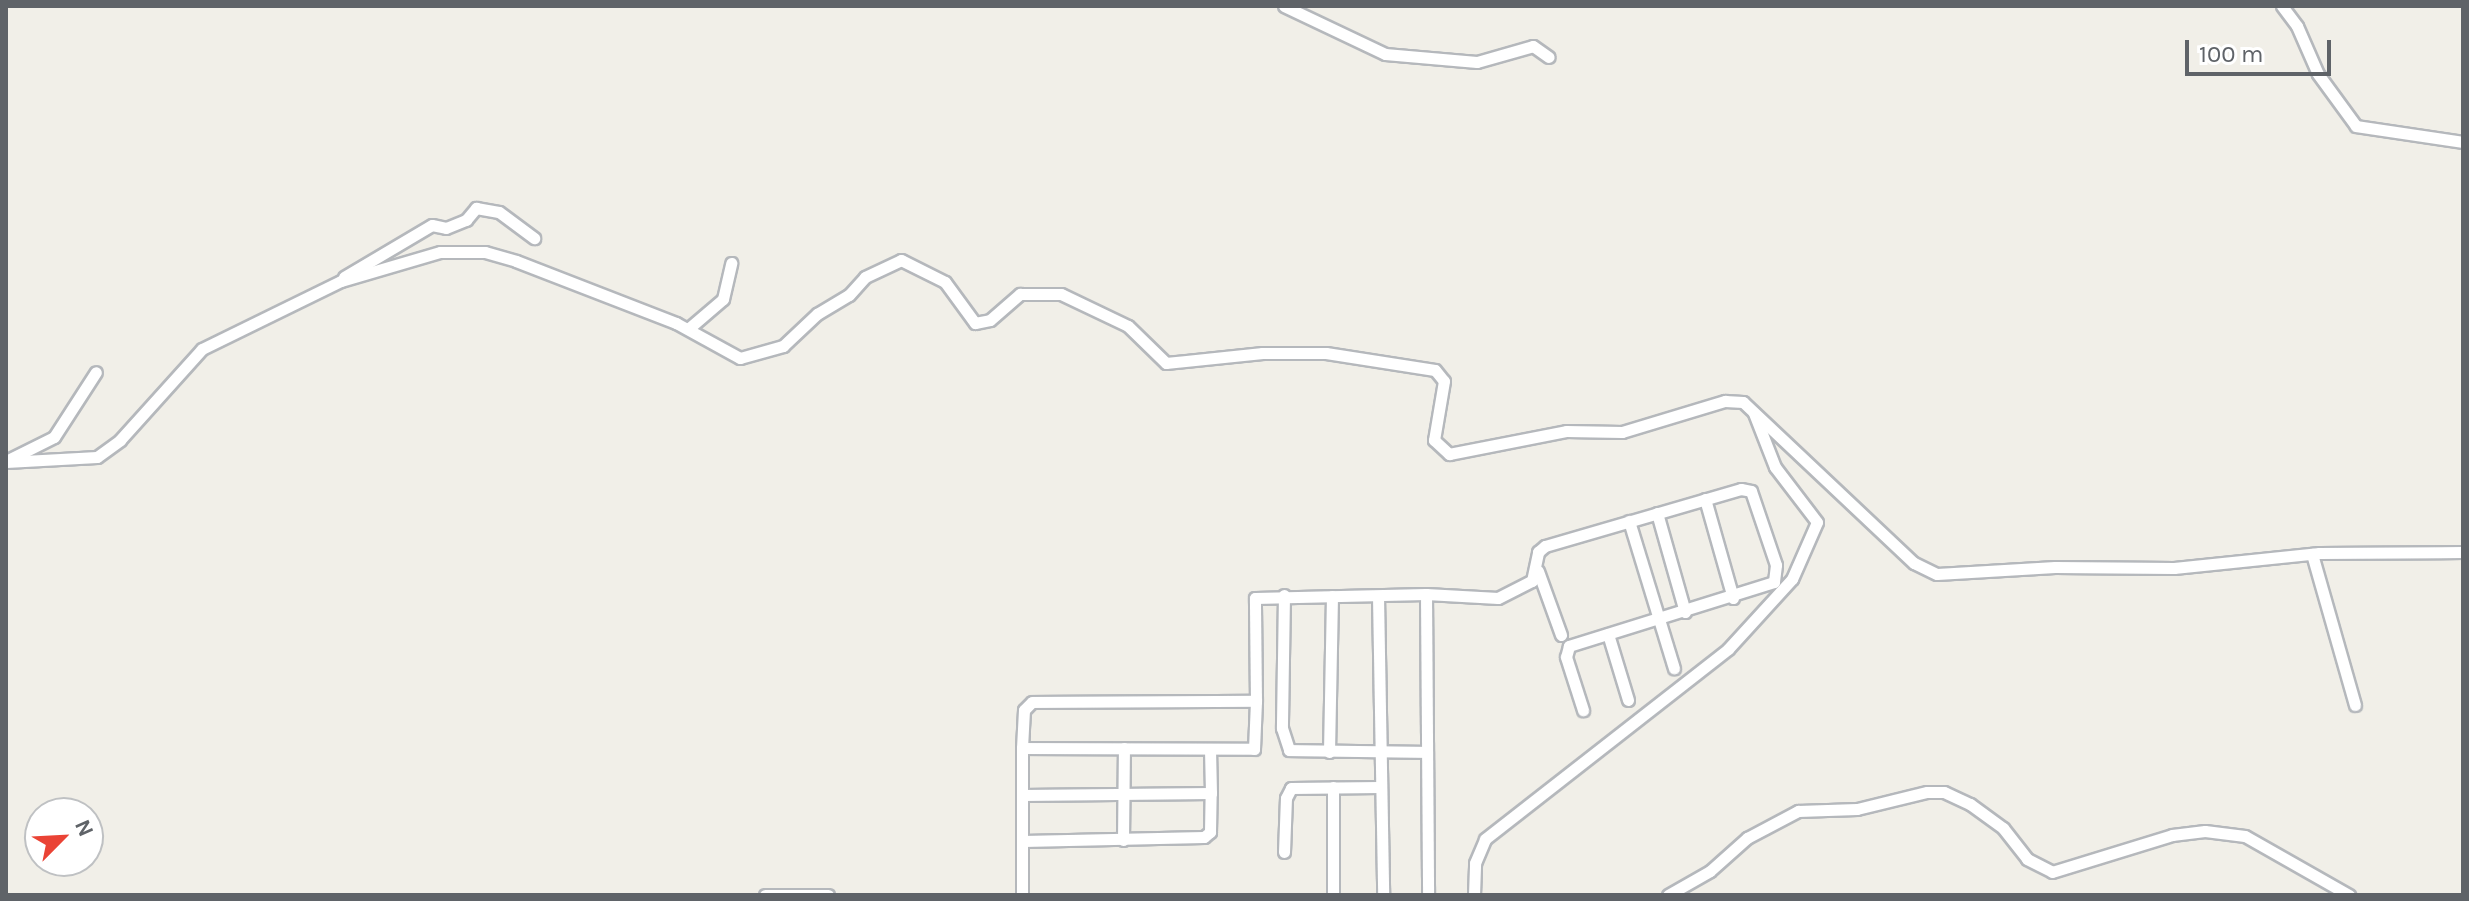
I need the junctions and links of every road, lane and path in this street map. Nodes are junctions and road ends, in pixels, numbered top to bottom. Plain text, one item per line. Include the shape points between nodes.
1 (1284, 6) edge
2 (2282, 6) edge
3 (1549, 57) dead end
4 (2463, 142) edge
5 (534, 238) dead end
6 (731, 263) dead end
7 (341, 281) junction
8 (688, 329) junction
9 (96, 372) dead end
10 (1754, 412) junction
11 (6, 462) edge
12 (1705, 499) junction
13 (1657, 513) junction
14 (1629, 521) junction
15 (2463, 552) edge
16 (2312, 554) junction
17 (1538, 571) junction
18 (1426, 594) junction
19 (1284, 595) junction
20 (1332, 596) junction
21 (1378, 596) junction
22 (1733, 598) junction
23 (1685, 612) junction
24 (1659, 619) junction
25 (1608, 634) junction
26 (1561, 635) dead end
27 (1674, 668) dead end
28 (1628, 700) dead end
29 (1256, 701) junction
30 (2355, 705) dead end
31 (1583, 710) dead end
32 (1022, 748) junction
33 (1124, 748) junction
34 (1210, 749) junction
35 (1329, 752) junction
36 (1378, 752) junction
37 (1427, 752) junction
38 (1333, 787) junction
39 (1380, 787) junction
40 (1211, 793) junction
41 (1124, 794) junction
42 (1023, 795) junction
43 (1123, 840) junction
44 (1023, 841) junction
45 (1284, 852) dead end
46 (765, 895) edge
47 (828, 895) edge
48 (1022, 895) edge
49 (1333, 895) edge
50 (1383, 895) edge
51 (1428, 895) edge
52 (1474, 895) edge
53 (1668, 895) edge
54 (2349, 895) edge

1 - 3 street via 1385,54 1477,62 1533,46
2 - 4 street via 2318,74 2356,126
5 - 7 street via 499,212 476,208 466,220 448,228 432,225 364,261
6 - 8 street via 723,299
7 - 8 street via 440,252 485,252
7 - 11 street via 188,359 120,440 97,457
8 - 10 street via 729,356 773,353 865,277 901,260 945,282 975,323 990,320 1020,294 1061,294 1128,326 1166,363 1326,353 1435,370 1444,381 1434,440 1449,454 1566,431 1622,432 1725,401 1743,402
9 - 11 street via 54,437
10 - 16 street via 1824,482 1929,572 2174,568
10 - 52 street via 1775,467 1817,522 1792,579 1728,649 1485,839 1475,863
12 - 13 street
12 - 22 street
12 - 22 street via 1744,488 1761,509 1778,576 1765,588
13 - 14 street
13 - 23 street
14 - 17 street via 1545,546 1538,552
14 - 24 street
15 - 16 street
16 - 30 street
17 - 18 street via 1524,588 1498,598
17 - 26 street
18 - 21 street
18 - 37 street
19 - 20 street
19 - 29 street via 1252,600
19 - 35 street via 1283,737 1296,752
20 - 21 street
20 - 35 street
21 - 36 street
22 - 23 street
23 - 24 street
24 - 25 street
24 - 27 street
25 - 28 street
25 - 31 street via 1566,649
29 - 32 street via 1032,702 1024,710
29 - 34 street via 1254,749
32 - 33 street
32 - 42 street
33 - 34 street
33 - 41 street
34 - 40 street
35 - 36 street
36 - 37 street
36 - 39 street
37 - 51 street
38 - 39 street
38 - 45 street via 1287,791
38 - 49 street
39 - 50 street
40 - 41 street
40 - 43 street via 1207,836
41 - 42 street
41 - 43 street
42 - 44 street
43 - 44 street
44 - 48 street
46 - 47 street
53 - 54 street via 1710,871 1747,838 1798,811 1857,809 1927,792 1944,792 1979,810 2003,828 2027,859 2052,872 2172,835 2205,831 2245,836

